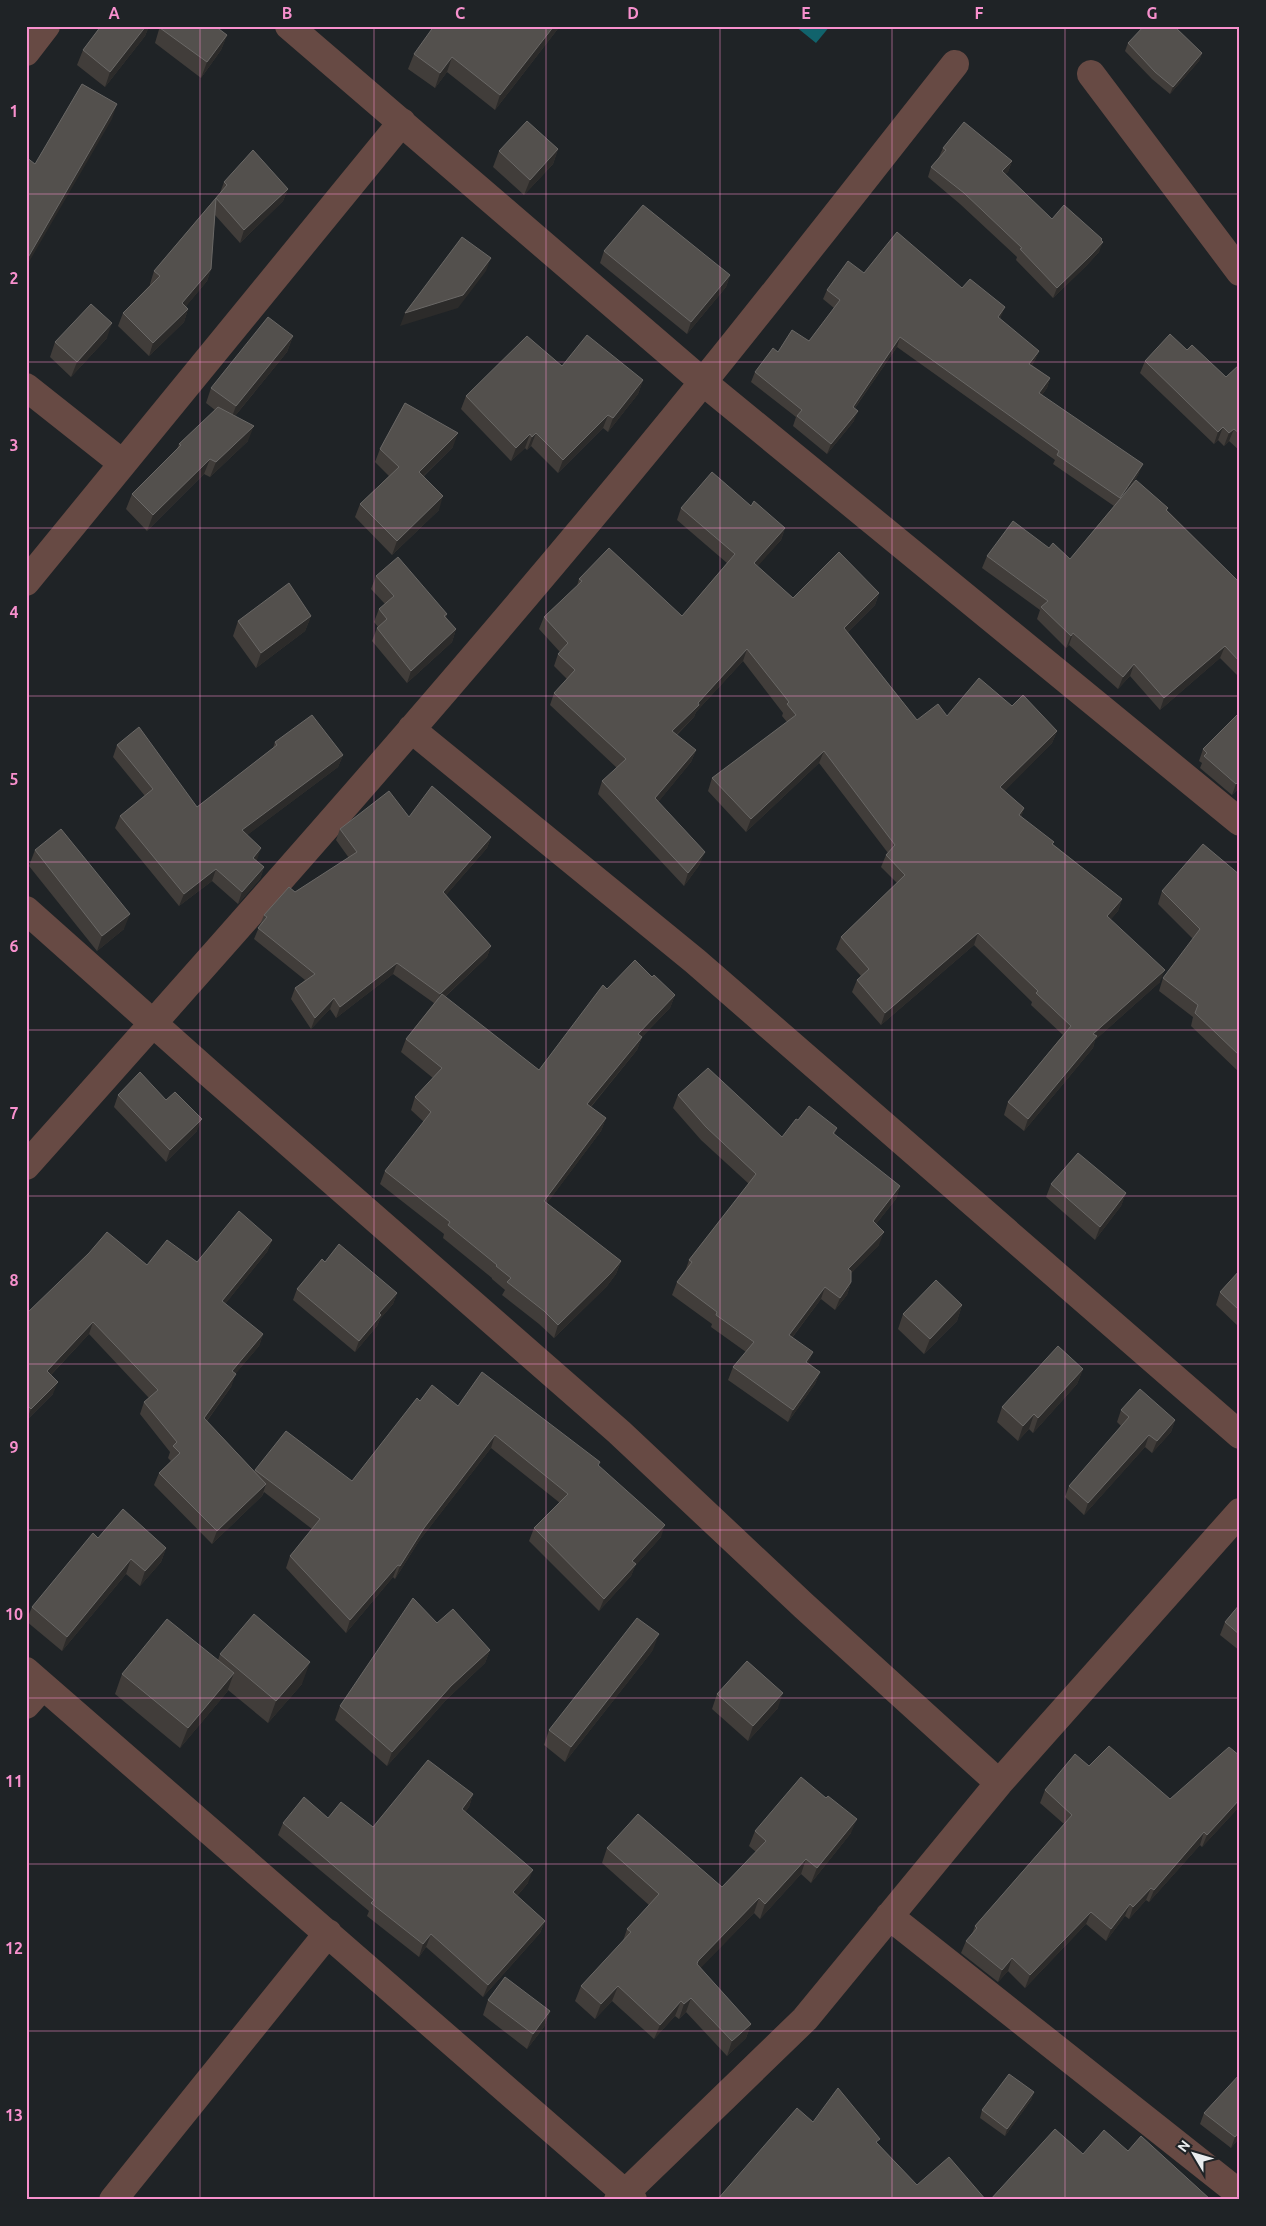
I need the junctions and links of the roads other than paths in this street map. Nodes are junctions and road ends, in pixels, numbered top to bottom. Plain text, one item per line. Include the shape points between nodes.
1 (46, 26) edge
2 (289, 26) edge
3 (26, 52) edge
4 (955, 64) dead end
5 (1091, 74) dead end
6 (402, 122) junction
7 (1240, 272) edge
8 (703, 382) junction
9 (26, 387) edge
10 (122, 463) junction
11 (26, 582) edge
12 (411, 729) junction
13 (1240, 822) edge
14 (26, 910) edge
15 (153, 1022) junction
16 (26, 1166) edge
17 (1240, 1435) edge
18 (1240, 1512) edge
19 (32, 1687) edge
20 (999, 1783) junction
21 (889, 1916) junction
22 (328, 1933) junction
23 (1240, 2194) edge
24 (625, 2197) edge
25 (113, 2200) edge

1 - 3 street
2 - 6 street
4 - 8 street
5 - 7 street
6 - 8 street
6 - 10 street
8 - 12 street
8 - 13 street
9 - 10 street
10 - 11 street
12 - 15 street
12 - 17 street via 695,961
14 - 15 street
15 - 16 street
15 - 20 street via 619,1432
18 - 20 street
19 - 22 street
20 - 21 street
21 - 23 street
21 - 24 street via 805,2019
22 - 24 street
22 - 25 street

